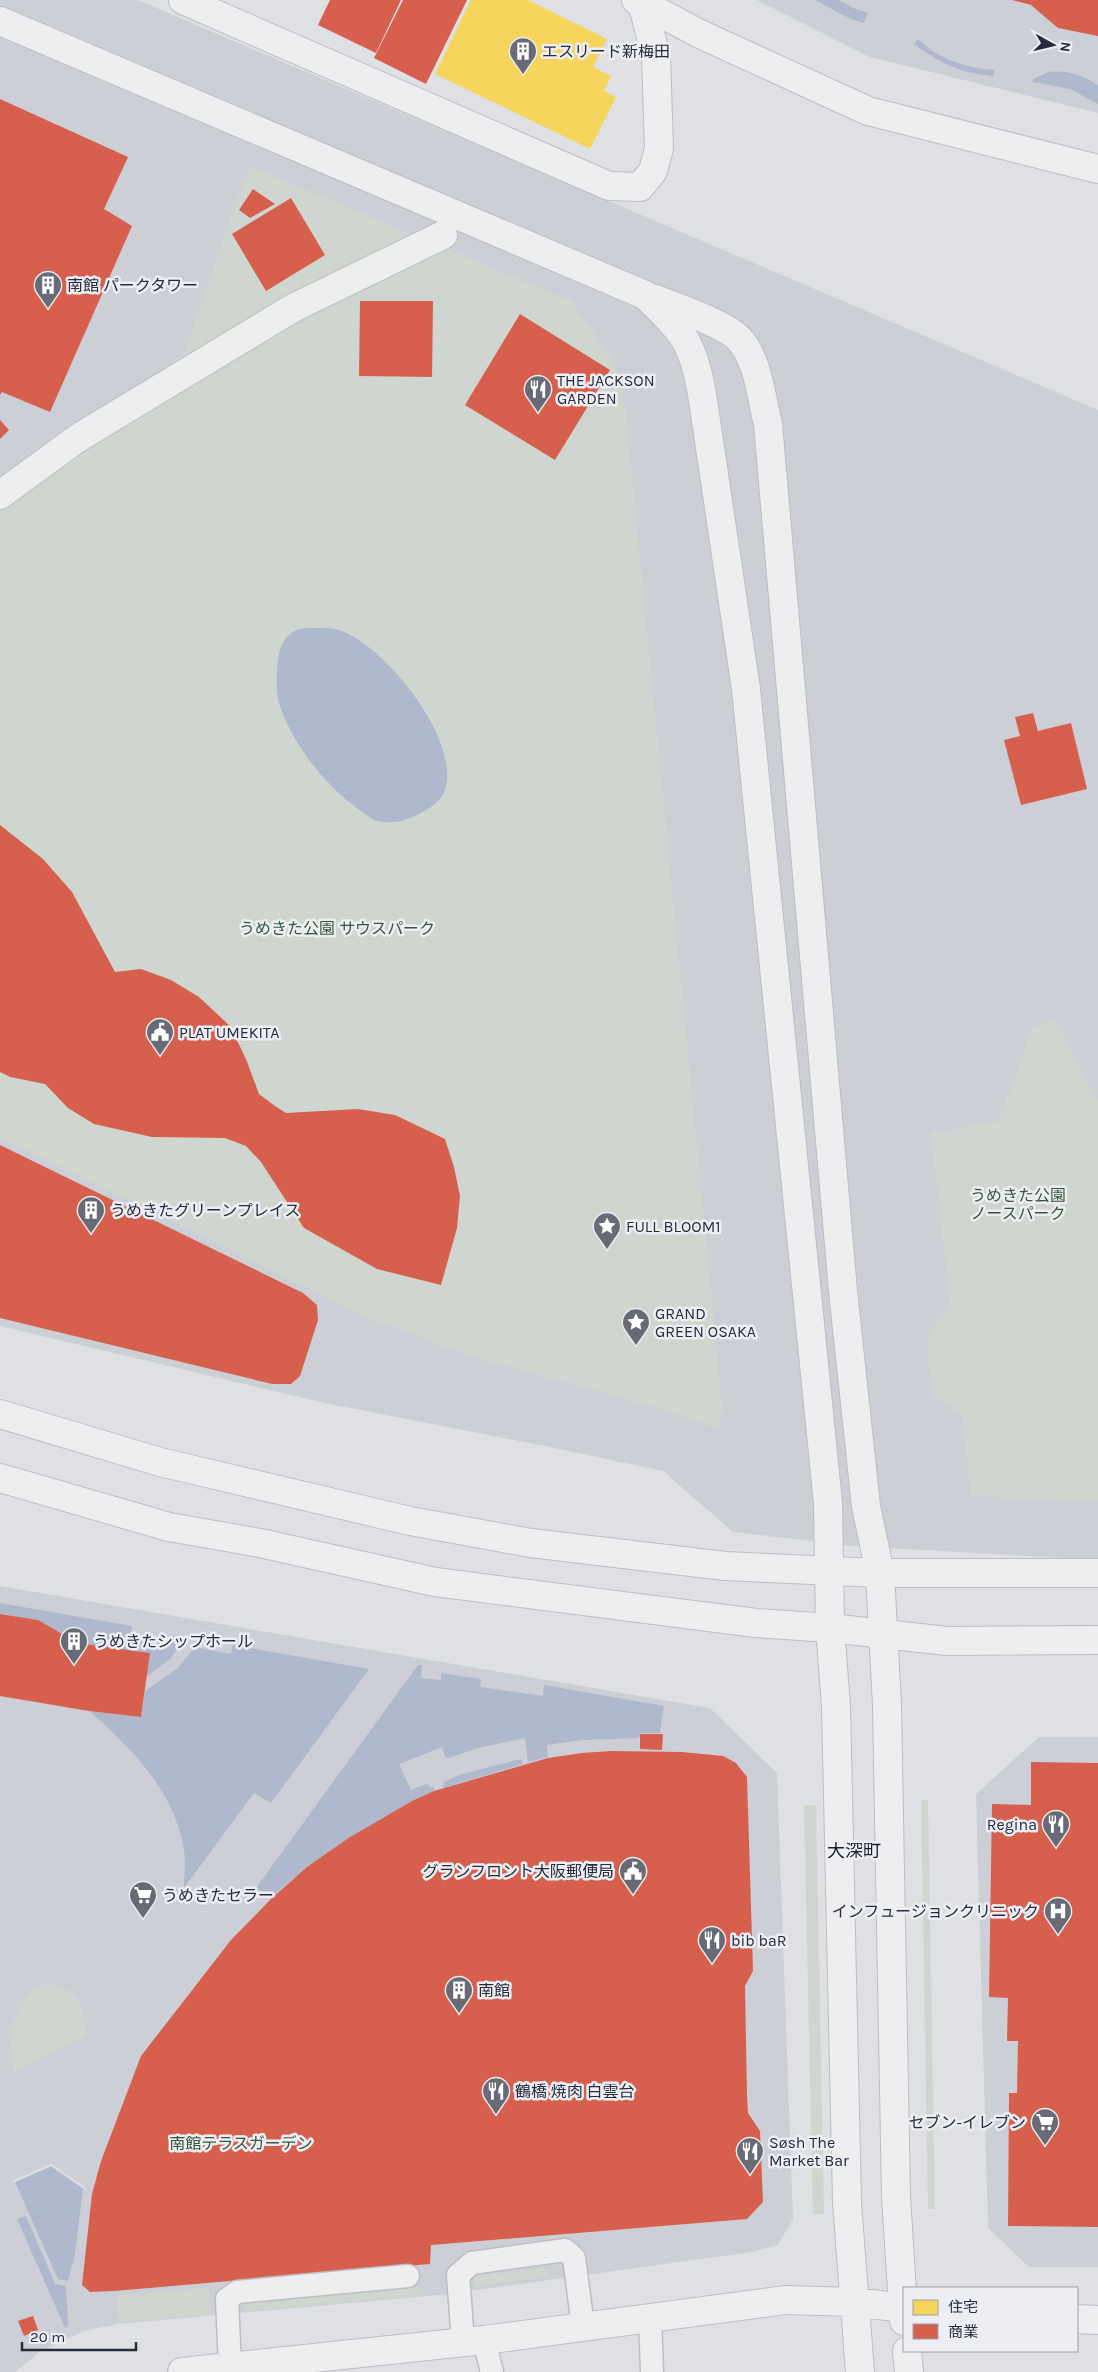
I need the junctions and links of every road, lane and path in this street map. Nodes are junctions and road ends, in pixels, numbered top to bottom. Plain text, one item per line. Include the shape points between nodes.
1 (183, 0) edge
2 (640, 1) edge
3 (0, 21) edge
4 (1098, 169) edge
5 (444, 235) dead end
6 (645, 295) junction
7 (0, 495) edge
8 (0, 1414) edge
9 (0, 1478) edge
10 (828, 1571) junction
11 (880, 1573) junction
12 (1098, 1573) edge
13 (830, 1628) junction
14 (883, 1633) junction
15 (1098, 1640) edge
16 (408, 2276) dead end
17 (903, 2298) edge
18 (855, 2302) junction
19 (903, 2312) edge
20 (650, 2318) junction
21 (1078, 2319) edge
22 (1098, 2320) edge
23 (583, 2326) junction
24 (473, 2341) junction
25 (907, 2352) edge
26 (230, 2365) junction
27 (335, 2367) edge
28 (182, 2372) edge
29 (482, 2372) edge
30 (492, 2372) edge
31 (652, 2372) edge
32 (860, 2372) edge
33 (909, 2372) edge

1 - 2 street via 609,186 640,187 653,172 660,148 656,56
2 - 4 street via 700,34 868,111
3 - 6 street
5 - 7 street via 293,308 78,438
6 - 10 street via 678,327 695,360 746,689 828,1503
6 - 11 street via 717,324 740,338 752,359 768,424 843,1291 866,1506
8 - 10 street via 160,1462 410,1520 560,1546 725,1566
9 - 13 street via 169,1527 260,1543 435,1582 756,1623
10 - 11 street
10 - 13 street
11 - 12 street
11 - 14 street
13 - 14 street
13 - 18 street via 836,1706 848,2203
14 - 15 street via 947,1641
14 - 17 street via 896,2198
16 - 26 lane via 237,2292 227,2299
18 - 19 street
18 - 20 street via 785,2300
18 - 32 street
20 - 23 street
20 - 31 lane
21 - 22 street
23 - 24 street
23 - 24 lane via 574,2258 565,2250 472,2263 458,2276
24 - 27 street
24 - 29 lane
24 - 30 lane
25 - 33 street
26 - 27 street
26 - 28 street

